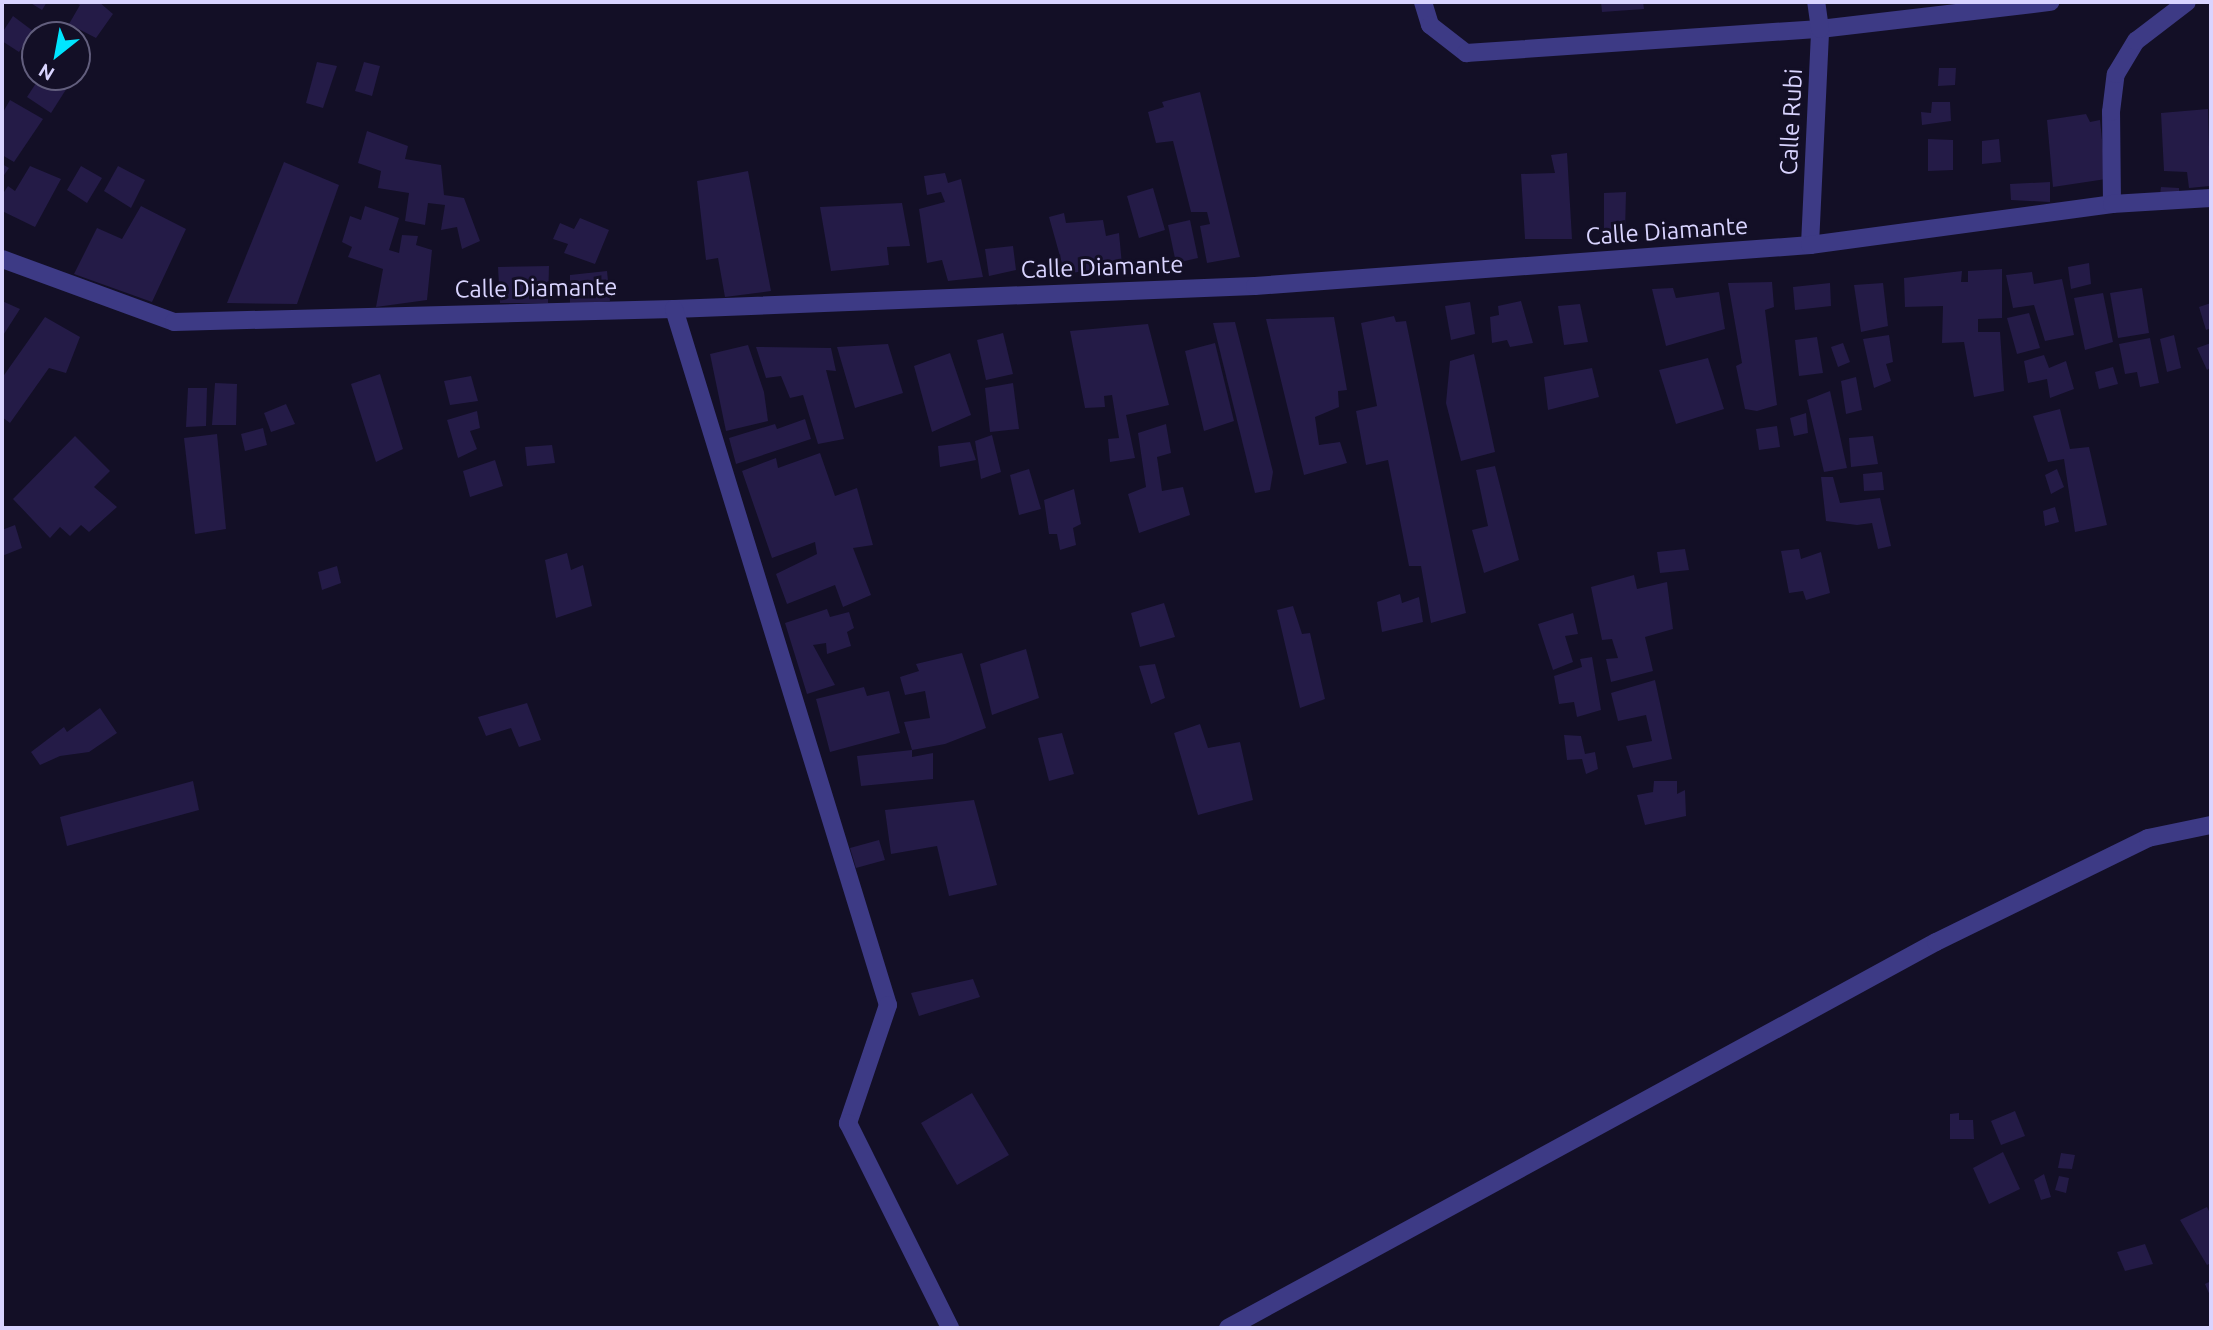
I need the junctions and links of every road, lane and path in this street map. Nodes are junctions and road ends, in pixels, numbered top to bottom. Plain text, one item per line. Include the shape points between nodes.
1 (1423, 2) edge
2 (1816, 2) edge
3 (2050, 2) edge
4 (2187, 2) edge
5 (1820, 29) junction
6 (2211, 198) edge
7 (2112, 204) junction
8 (1810, 244) junction
9 (2, 259) edge
10 (674, 309) junction
11 (2211, 825) edge
12 (950, 1328) edge
13 (1228, 1328) edge

1 - 5 street via 1430,25 1466,53
2 - 5 street, Calle Rubi
3 - 5 street
4 - 7 street via 2136,41 2116,74 2111,112
5 - 8 street, Calle Rubi
6 - 7 street, Calle Diamante
7 - 8 street, Calle Diamante
8 - 10 street, Calle Diamante via 1255,286
9 - 10 street, Calle Diamante via 174,322
10 - 12 street via 887,1005 848,1123
11 - 13 street via 2148,838 1936,942

